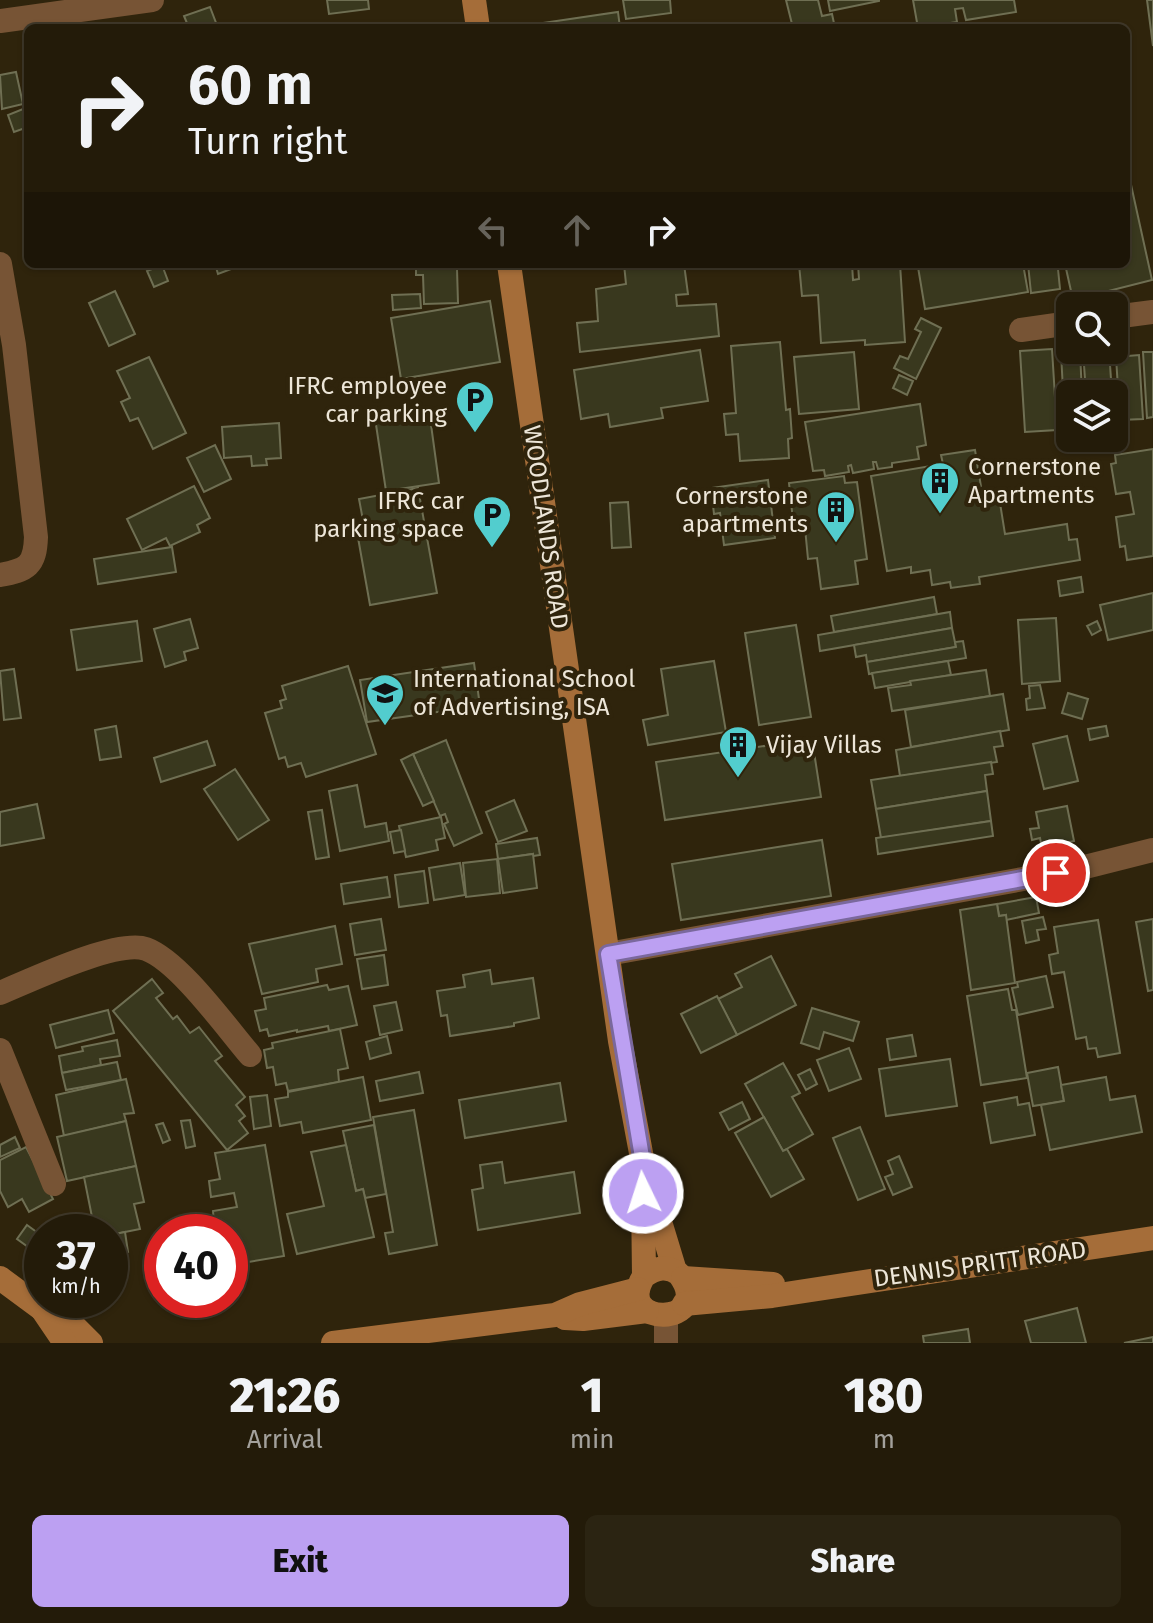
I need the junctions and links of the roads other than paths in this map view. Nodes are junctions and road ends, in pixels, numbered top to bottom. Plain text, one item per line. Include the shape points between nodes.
1 (152, 0) edge
2 (474, 0) edge
3 (0, 21) edge
4 (477, 24) edge
5 (0, 264) edge
6 (510, 268) edge
7 (1153, 312) edge
8 (1128, 315) edge
9 (1056, 325) edge
10 (1021, 330) dead end
11 (0, 575) edge
12 (1153, 850) edge
13 (608, 954) junction
14 (0, 993) edge
15 (0, 1050) edge
16 (250, 1055) dead end
17 (644, 1169) junction
18 (54, 1184) dead end
19 (1153, 1238) edge
20 (679, 1275) junction
21 (0, 1278) edge
22 (807, 1289) junction
23 (24, 1296) edge
24 (656, 1299) junction
25 (48, 1318) edge
26 (64, 1318) edge
27 (505, 1323) junction
28 (388, 1340) edge
29 (65, 1343) edge
30 (91, 1343) edge
31 (333, 1343) edge
32 (520, 1343) edge
33 (666, 1343) edge

1 - 3 street
2 - 4 street
5 - 11 street via 36,537 30,564
6 - 13 street, WOODLANDS ROAD
7 - 8 street
9 - 10 street
12 - 13 street via 1073,870
13 - 17 street, WOODLANDS ROAD
14 - 16 street via 126,946 147,950 174,966
15 - 18 street
17 - 20 street, WOODLANDS ROAD
17 - 24 street, WOODLANDS ROAD
19 - 22 street, DENNIS PRITT ROAD
20 - 22 street, DENNIS PRITT ROAD
20 - 24 street, WOODLANDS ROAD via 687,1291
20 - 24 street, DENNIS PRITT ROAD via 664,1268 653,1270
21 - 23 street
22 - 24 street, DENNIS PRITT ROAD via 772,1296
24 - 27 street via 583,1319 555,1315
24 - 33 street
25 - 29 street
26 - 30 street
27 - 28 street
27 - 32 street
28 - 31 street

